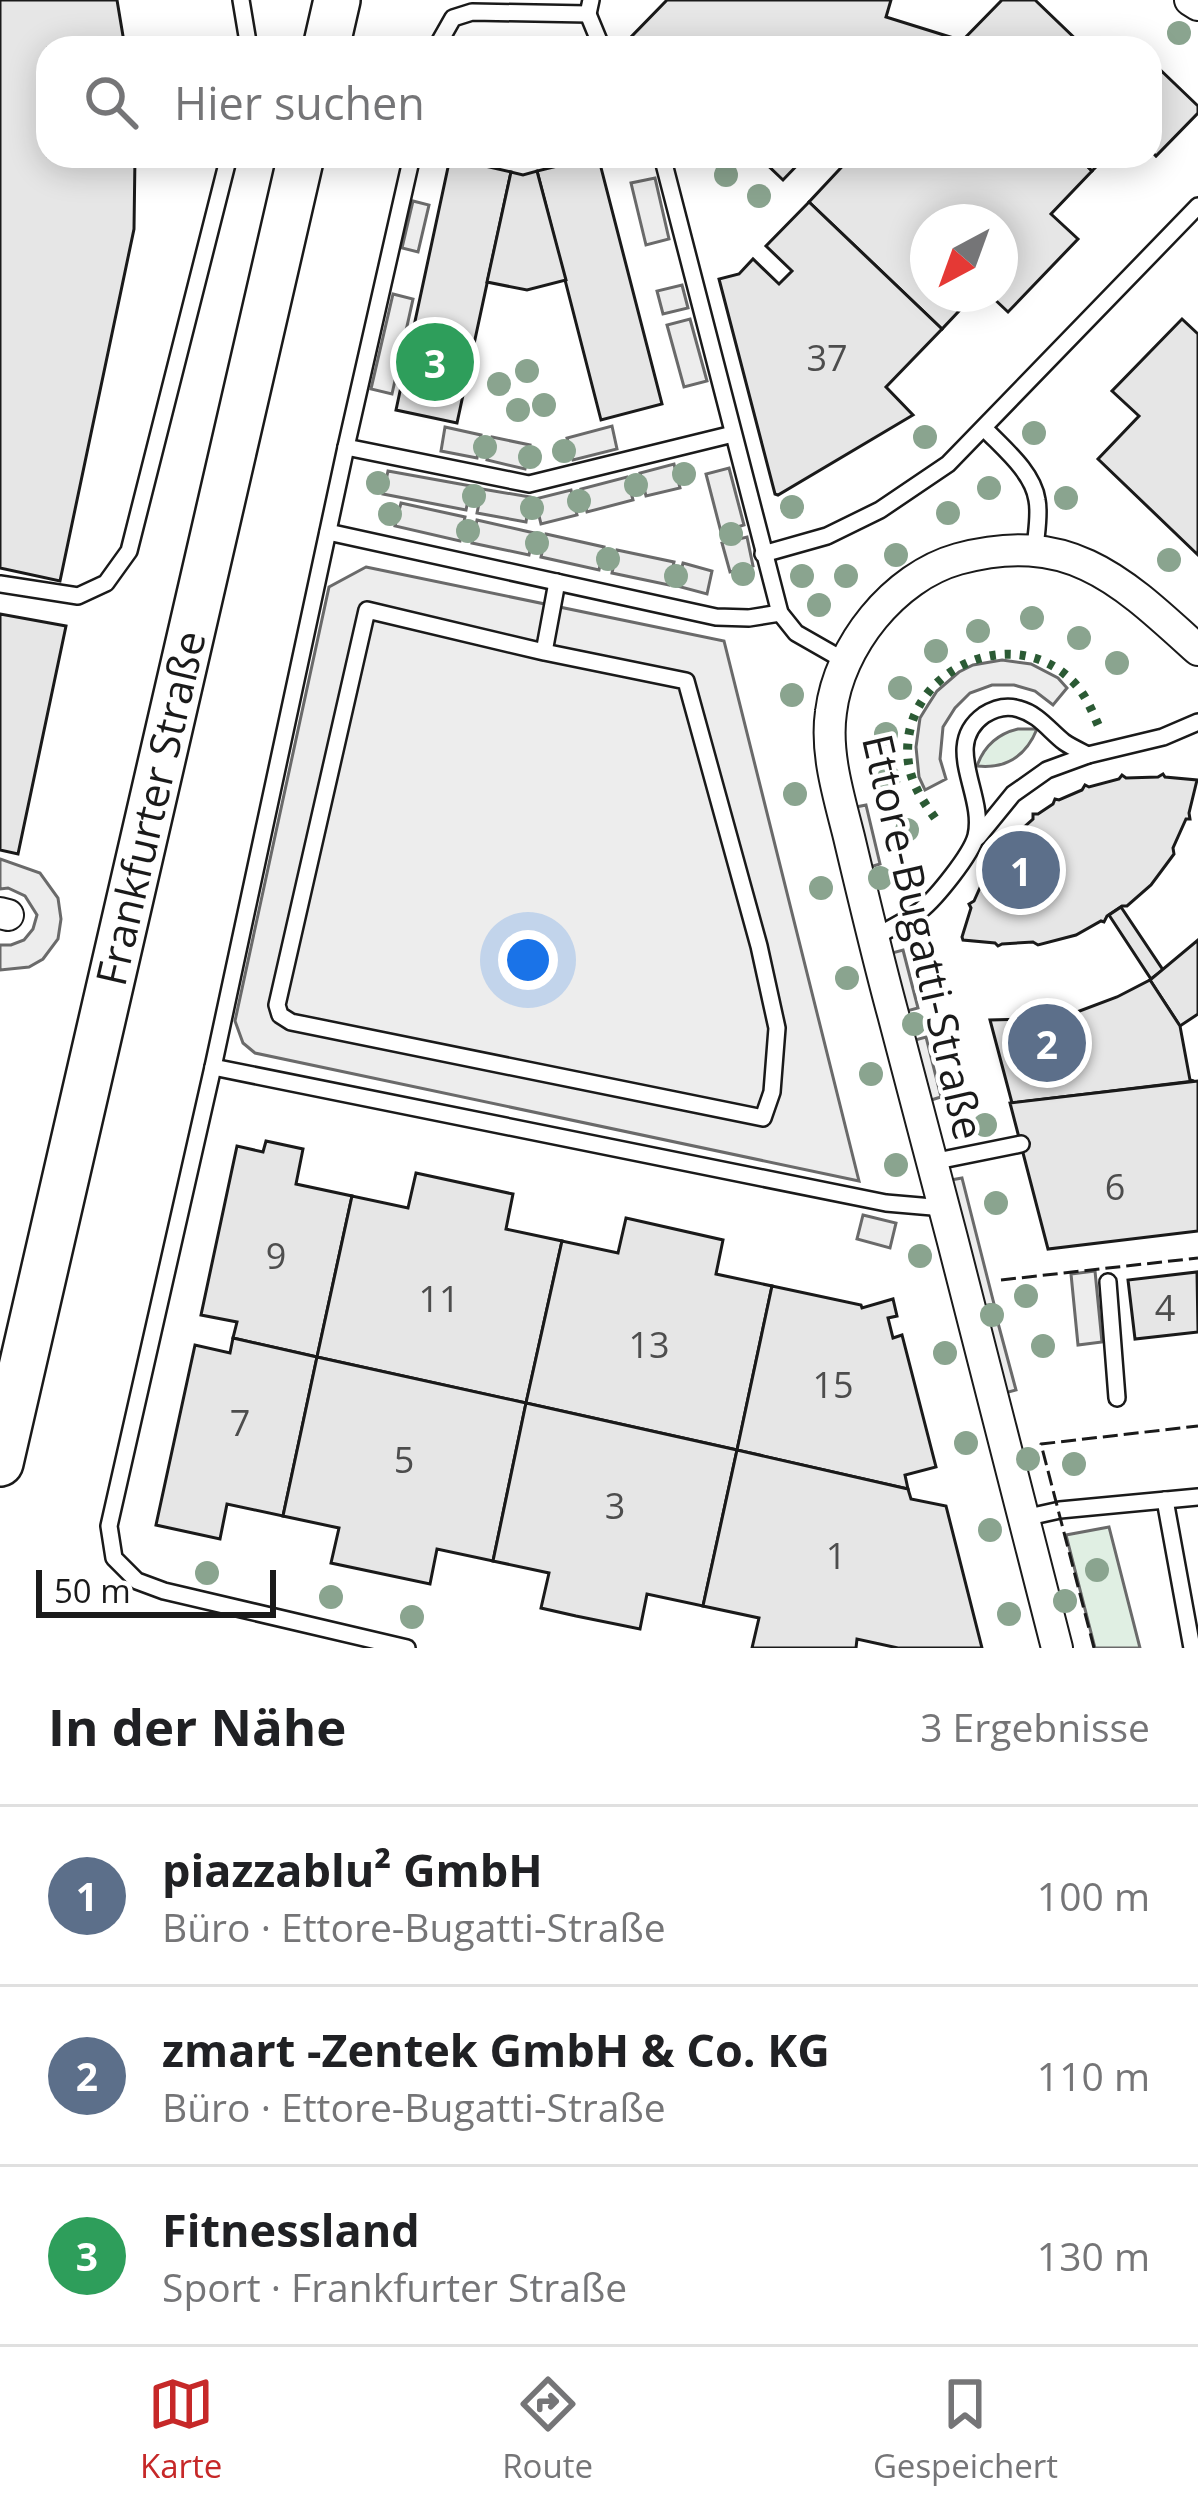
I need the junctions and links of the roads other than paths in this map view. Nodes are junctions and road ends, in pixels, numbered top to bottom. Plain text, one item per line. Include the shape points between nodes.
1 (241, 0) edge
2 (337, 0) edge
3 (1190, 0) edge
4 (1198, 5) edge
5 (590, 7) edge
6 (247, 36) edge
7 (329, 36) edge
8 (443, 36) edge
9 (598, 36) edge
10 (226, 168) edge
11 (298, 168) edge
12 (409, 168) edge
13 (665, 168) edge
14 (1198, 206) edge
15 (985, 429) junction
16 (733, 434) junction
17 (346, 447) junction
18 (328, 532) junction
19 (1035, 549) junction
20 (764, 554) junction
21 (557, 582) junction
22 (0, 584) edge
23 (780, 613) junction
24 (1198, 650) edge
25 (544, 652) junction
26 (845, 661) junction
27 (1198, 722) edge
28 (1088, 755) junction
29 (976, 840) junction
30 (873, 939) junction
31 (213, 1066) junction
32 (1021, 1144) dead end
33 (932, 1162) junction
34 (944, 1208) junction
35 (1108, 1282) dead end
36 (1117, 1398) dead end
37 (0, 1463) edge
38 (1198, 1497) edge
39 (1165, 1500) junction
40 (1024, 1518) junction
41 (407, 1648) edge
42 (1057, 1648) edge
43 (1192, 1648) edge

1 - 6 lane
2 - 7 main road
3 - 4 street
5 - 8 lane via 472,12 453,17
5 - 9 lane
10 - 22 lane via 129,551 106,584 78,596
11 - 37 main road, Frankfurter Straße
12 - 17 lane
13 - 16 lane
14 - 15 lane
15 - 19 lane via 1034,488
15 - 20 lane via 880,510
16 - 17 lane via 529,484
16 - 20 lane
17 - 18 lane
18 - 21 lane
18 - 31 lane
19 - 24 street, Ettore-Bugatti-Straße via 1132,590
19 - 26 street, Ettore-Bugatti-Straße via 984,552 914,578
20 - 23 lane
21 - 23 lane via 716,617
21 - 25 lane
23 - 26 lane via 796,633
25 - 25 lane via 367,610 280,1015 763,1118 777,1028 686,681
26 - 30 street, Ettore-Bugatti-Straße via 830,718 833,771
27 - 28 lane
28 - 29 lane via 1013,794
28 - 29 lane via 1016,707 979,719 964,748
29 - 30 lane via 922,909
30 - 33 street, Ettore-Bugatti-Straße
31 - 34 lane via 886,1203
31 - 41 lane via 109,1526 114,1558 137,1581 164,1591
32 - 33 lane
33 - 34 street, Ettore-Bugatti-Straße
34 - 40 street, Ettore-Bugatti-Straße
35 - 36 lane
38 - 39 lane
39 - 40 lane
39 - 43 lane
40 - 42 street, Ettore-Bugatti-Straße

